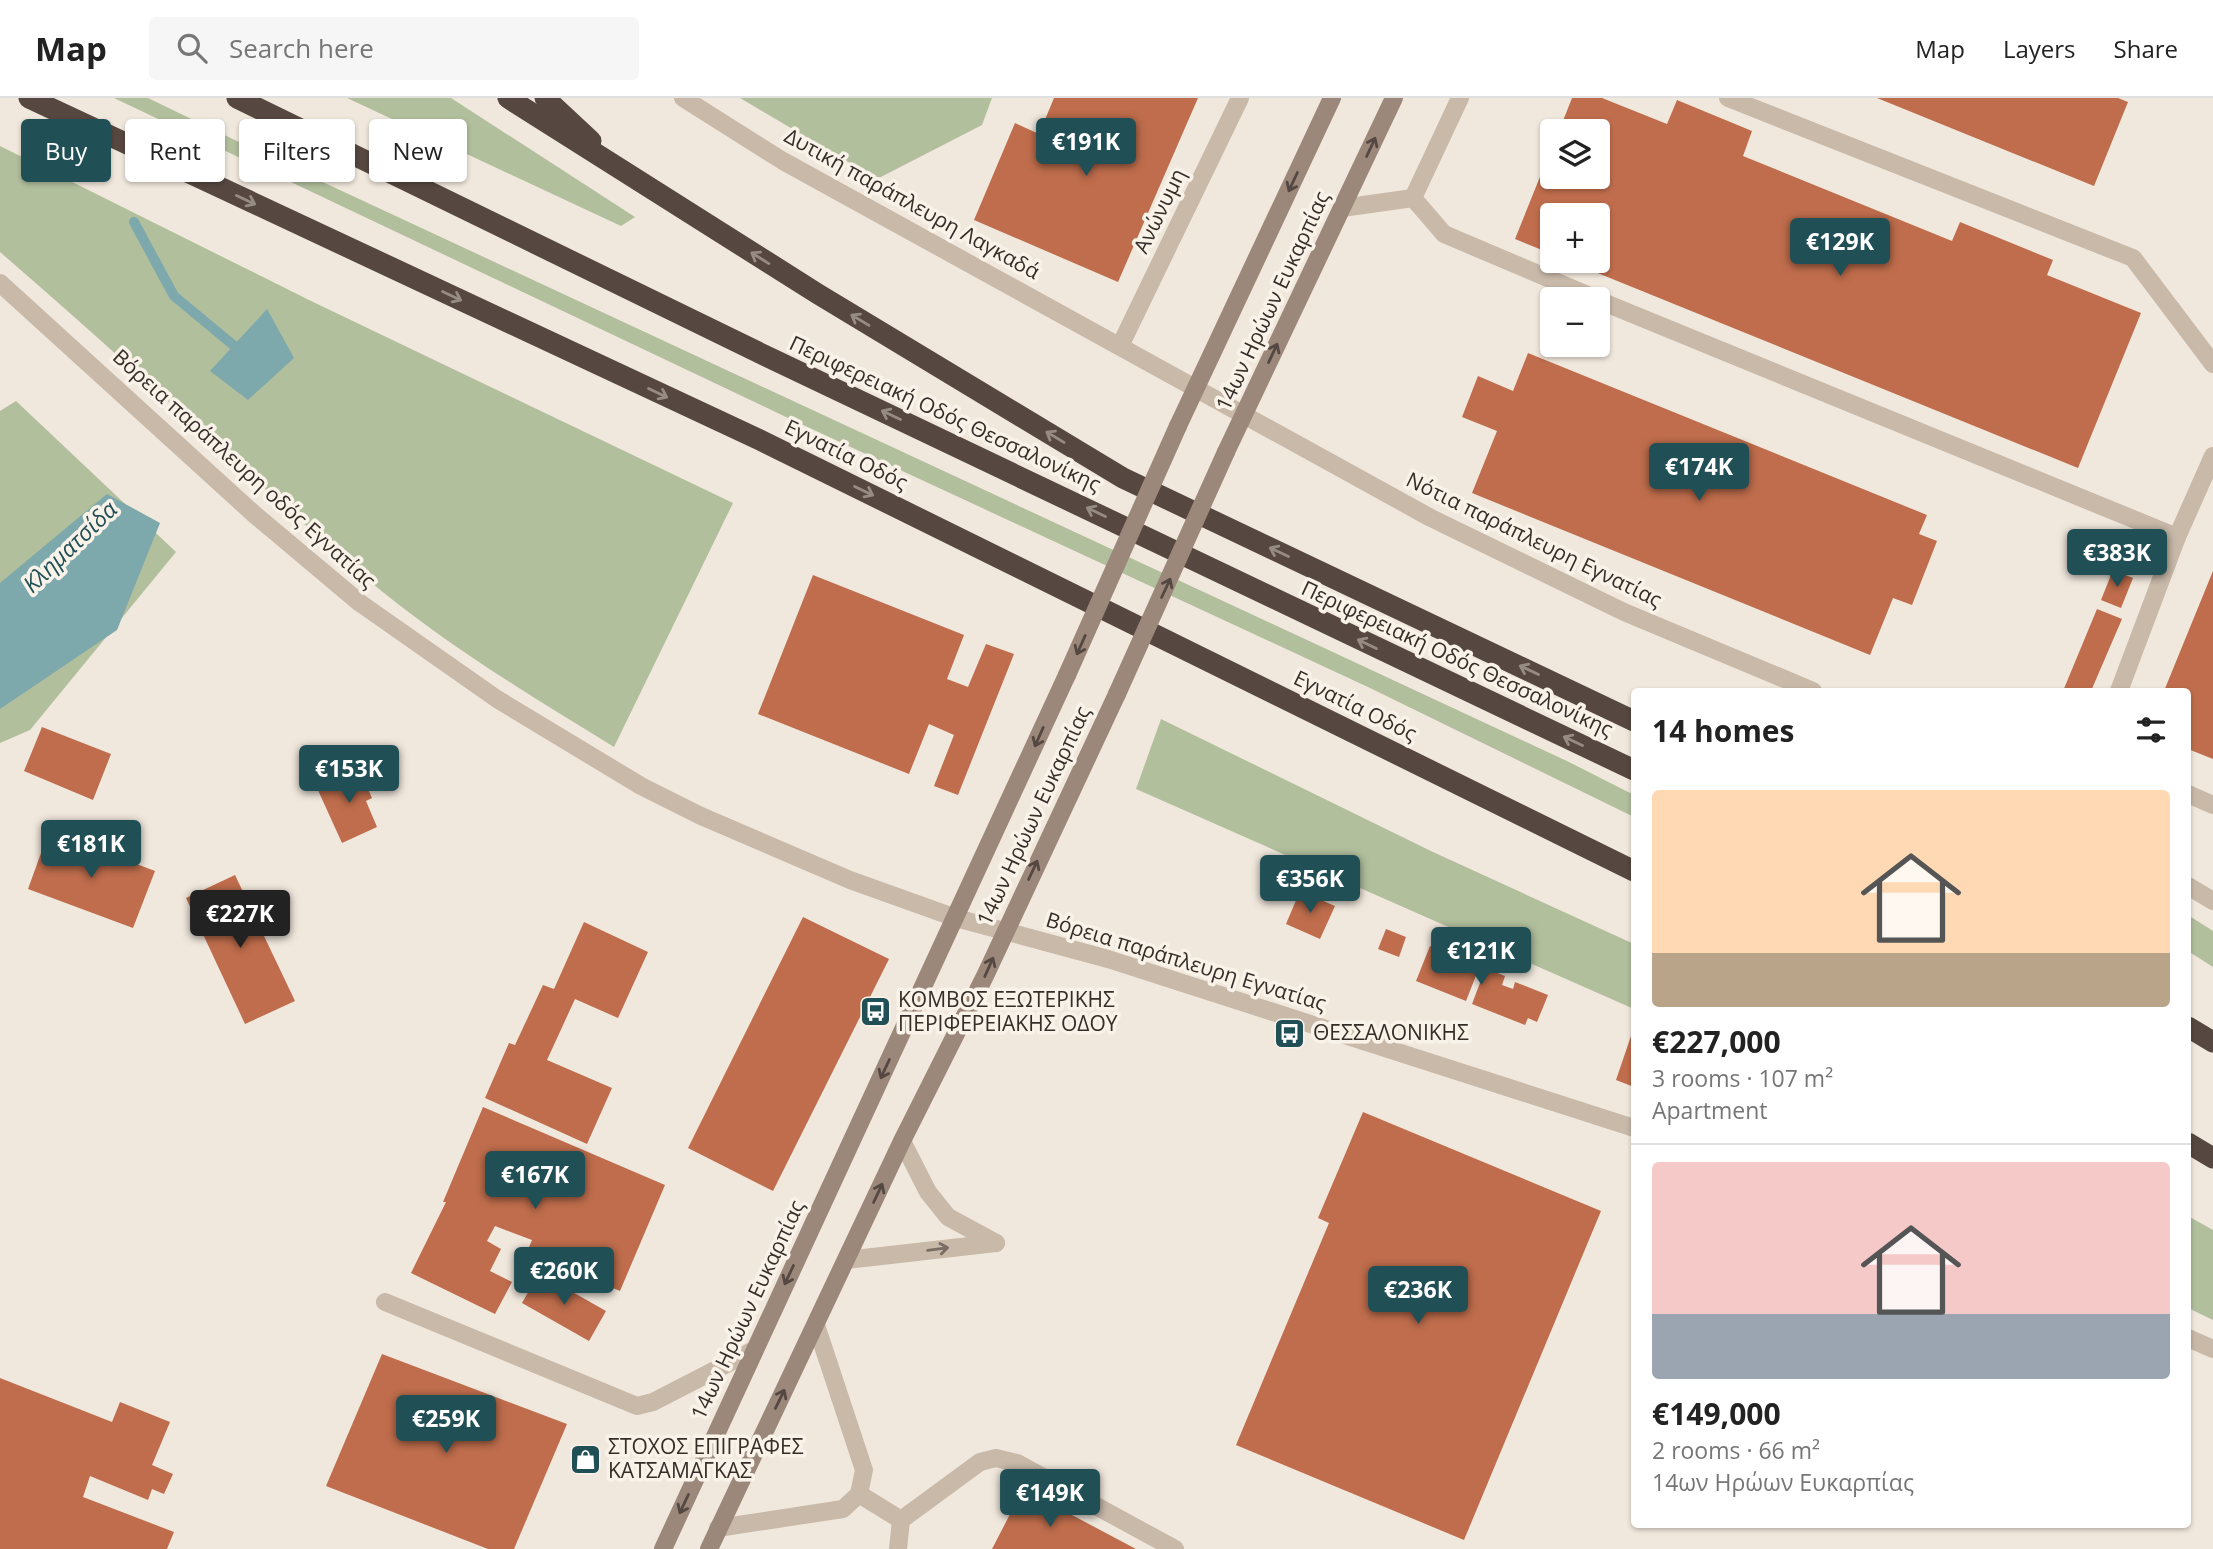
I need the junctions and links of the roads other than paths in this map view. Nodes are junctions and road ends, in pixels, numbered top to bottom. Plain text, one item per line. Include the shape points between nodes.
1 (29, 98) edge
2 (237, 98) edge
3 (508, 98) edge
4 (544, 98) edge
5 (683, 98) edge
6 (1240, 98) edge
7 (1332, 98) edge
8 (1394, 98) edge
9 (1460, 98) edge
10 (1728, 98) edge
11 (617, 167) junction
12 (1413, 198) junction
13 (1342, 208) junction
14 (0, 283) edge
15 (1569, 287) edge
16 (1610, 304) edge
17 (1121, 345) junction
18 (2213, 364) edge
19 (1197, 387) junction
20 (1244, 414) junction
21 (2213, 456) edge
22 (2177, 537) junction
23 (1806, 688) edge
24 (2120, 688) edge
25 (1631, 720) edge
26 (1631, 769) edge
27 (2191, 795) edge
28 (2213, 805) edge
29 (1631, 870) edge
30 (2191, 888) edge
31 (2213, 901) edge
32 (956, 918) junction
33 (1004, 932) junction
34 (2191, 1029) edge
35 (2213, 1042) edge
36 (1631, 1127) edge
37 (902, 1141) junction
38 (2191, 1145) edge
39 (2213, 1158) edge
40 (846, 1260) junction
41 (385, 1302) dead end
42 (816, 1325) junction
43 (2191, 1339) edge
44 (2213, 1349) edge
45 (752, 1351) junction
46 (859, 1494) junction
47 (901, 1520) junction
48 (718, 1528) junction
49 (663, 1549) edge
50 (709, 1549) edge
51 (898, 1549) edge
52 (1175, 1549) edge

1 -> 29 highway, Εγνατία Οδός via 760,440
26 -> 2 highway, Περιφερειακή Οδός Θεσσαλονίκης
3 - 11 highway
4 - 11 highway
5 - 17 street, Δυτική παράπλευρη Λαγκαδά via 783,161
6 - 17 street, Ανώνυμη
7 -> 19 main road, 14ων Ηρώων Ευκαρπίας
13 -> 8 main road, 14ων Ηρώων Ευκαρπίας
9 - 12 street
10 - 18 street via 2133,258
25 -> 11 highway via 1123,478
12 - 13 street
12 - 15 street via 1444,234
20 -> 13 main road, 14ων Ηρώων Ευκαρπίας
14 - 32 street, Βόρεια παράπλευρη οδός Εγνατίας via 304,557 417,645 497,699 578,751 701,816 850,880
16 - 22 street
17 - 19 street, Δυτική παράπλευρη Λαγκαδά
19 - 20 street, Νότια παράπλευρη Εγνατίας
19 -> 32 main road, 14ων Ηρώων Ευκαρπίας, bridge
20 - 23 street, Νότια παράπλευρη Εγνατίας via 1512,559 1624,612
33 -> 20 main road, 14ων Ηρώων Ευκαρπίας, bridge
21 - 22 street
22 - 24 street
27 - 28 street
30 - 31 street
32 - 33 street, Βόρεια παράπλευρη οδός Εγνατίας
32 -> 45 main road, 14ων Ηρώων Ευκαρπίας
33 - 36 street, Βόρεια παράπλευρη Εγνατίας via 1108,959
37 -> 33 main road, 14ων Ηρώων Ευκαρπίας
34 - 35 highway
40 -> 37 main road, 14ων Ηρώων Ευκαρπίας
40 -> 37 street via 996,1242 948,1217 928,1192
38 - 39 highway
40 - 42 main road, 14ων Ηρώων Ευκαρπίας
41 - 45 street via 638,1406
42 - 46 street via 864,1470
48 -> 42 main road, 14ων Ηρώων Ευκαρπίας
43 - 44 street
45 -> 49 main road, 14ων Ηρώων Ευκαρπίας
46 - 47 street
46 - 48 street via 843,1509
47 - 51 street
47 - 52 street via 980,1462 996,1458 1017,1463
48 - 50 main road, 14ων Ηρώων Ευκαρπίας

